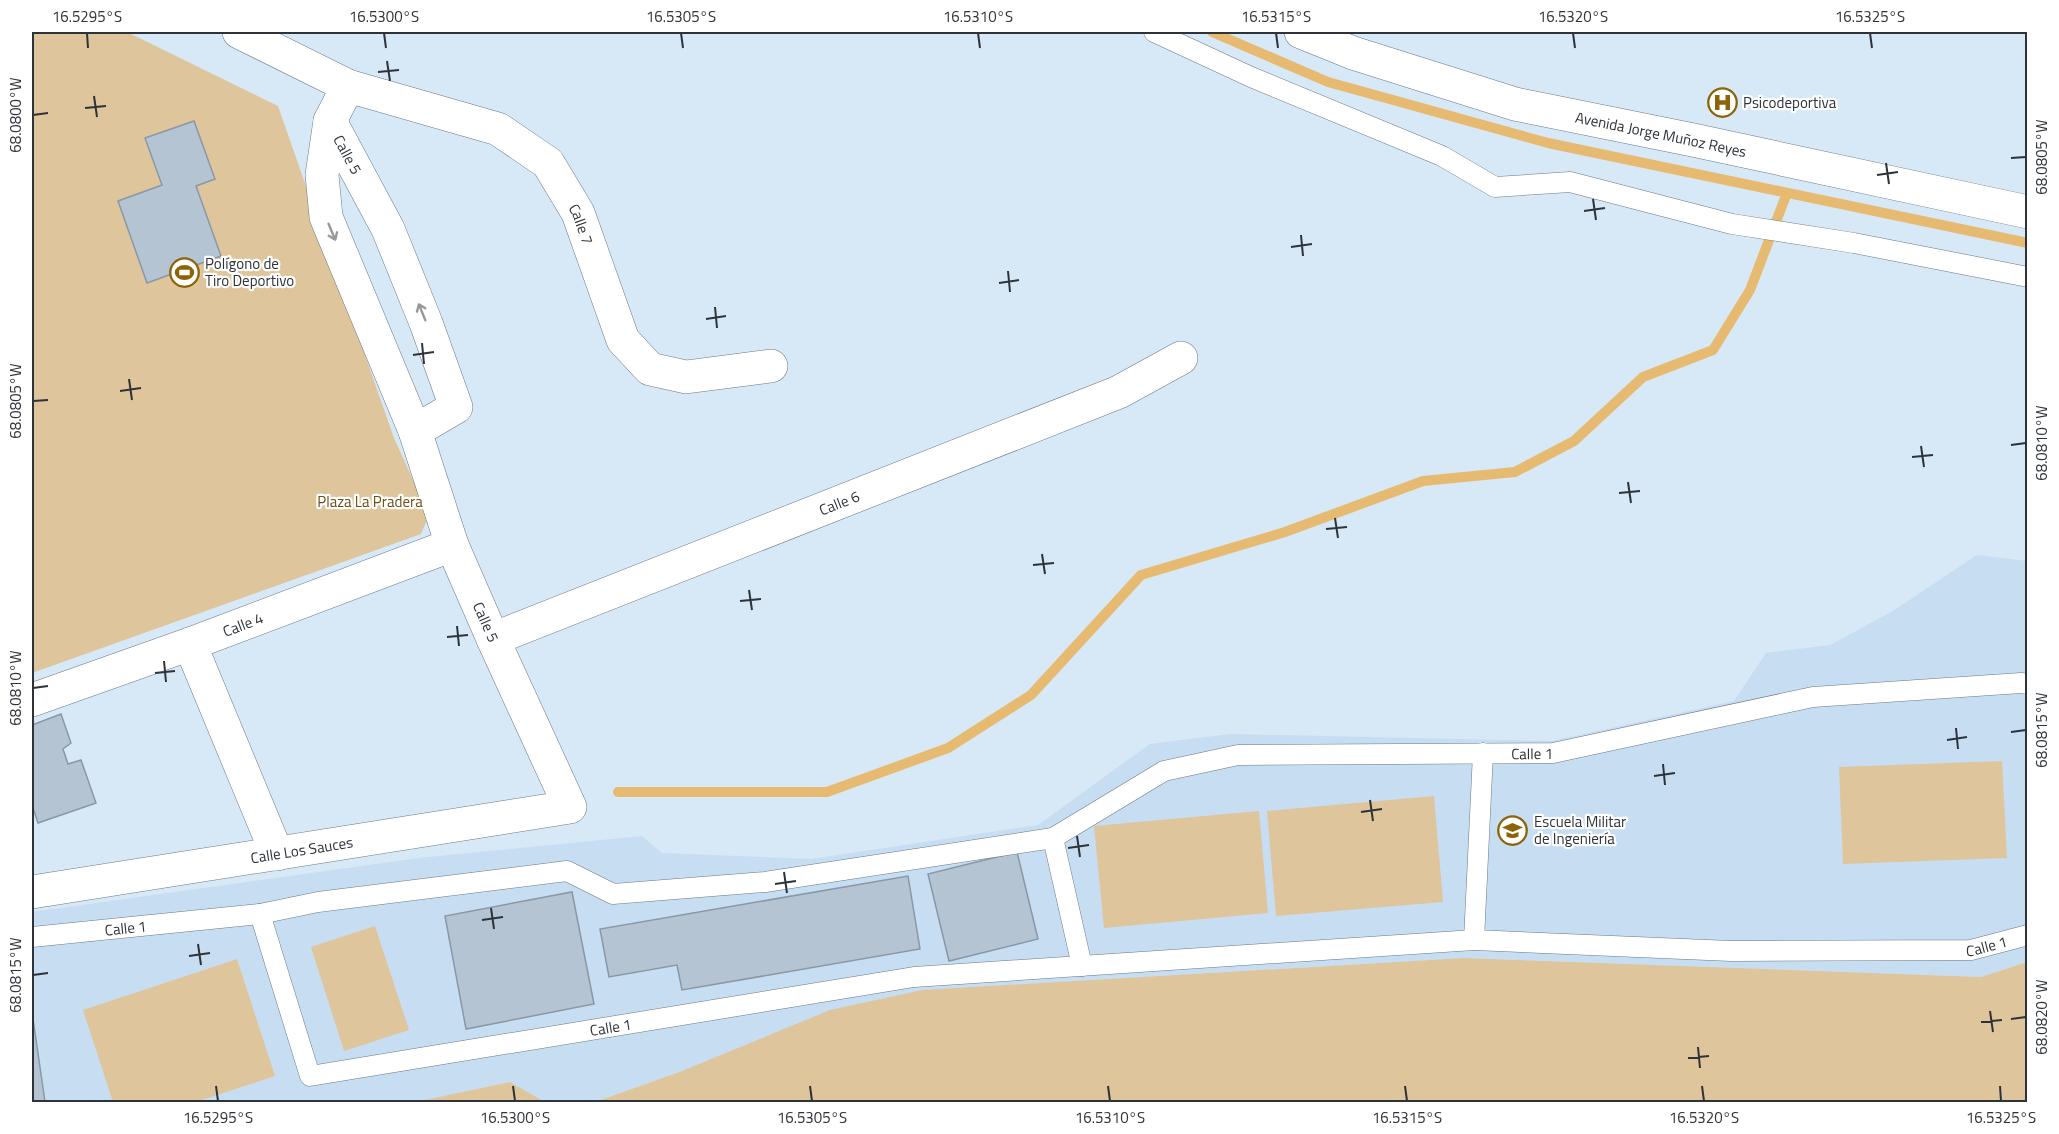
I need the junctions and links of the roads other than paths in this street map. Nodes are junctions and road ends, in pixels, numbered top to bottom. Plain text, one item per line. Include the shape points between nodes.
1 (238, 32) edge
2 (1154, 32) edge
3 (1301, 32) edge
4 (1356, 43) edge
5 (348, 86) junction
6 (330, 121) junction
7 (2028, 212) edge
8 (2028, 277) edge
9 (1181, 358) dead end
10 (771, 366) dead end
11 (415, 431) junction
12 (452, 545) junction
13 (493, 639) junction
14 (190, 644) junction
15 (2028, 684) edge
16 (32, 700) edge
17 (1482, 753) junction
18 (570, 807) joint
19 (1053, 838) junction
20 (277, 854) junction
21 (32, 892) edge
22 (260, 914) junction
23 (2028, 935) edge
24 (32, 937) edge
25 (1474, 940) junction
26 (1082, 966) junction

1 - 5 street, Calle 7
2 - 8 lane via 1442,156 1494,188 1570,182 1731,224
3 - 4 street, Avenida Jorge Muñoz Reyes
4 - 7 street, Avenida Jorge Muñoz Reyes via 1515,104
5 - 6 street, Calle 5
5 - 10 street, Calle 7 via 498,129 549,163 578,213 623,340 650,369 686,377
6 -> 11 street, Calle 5 via 322,175 326,218
11 -> 6 street, Calle 5 via 456,407 388,229
9 - 13 street, Calle 6 via 1119,392
11 - 12 street, Calle 5
12 - 13 street, Calle 5
12 - 14 street, Calle 4
13 - 18 street, Calle 5
14 - 16 street, Calle 4
14 - 20 street
15 - 17 lane, Calle 1 via 1813,697 1553,753
17 - 19 lane, Calle 1 via 1238,755 1164,771
17 - 25 lane
18 - 20 street, Calle Los Sauces
19 - 22 lane, Calle 1 via 765,882 613,894 567,872 318,902
19 - 26 lane
20 - 21 street, Calle Los Sauces
22 - 24 lane, Calle 1
22 - 26 lane, Calle 1 via 310,1076 914,977
23 - 25 lane, Calle 1 via 1971,950 1731,951
25 - 26 lane, Calle 1

